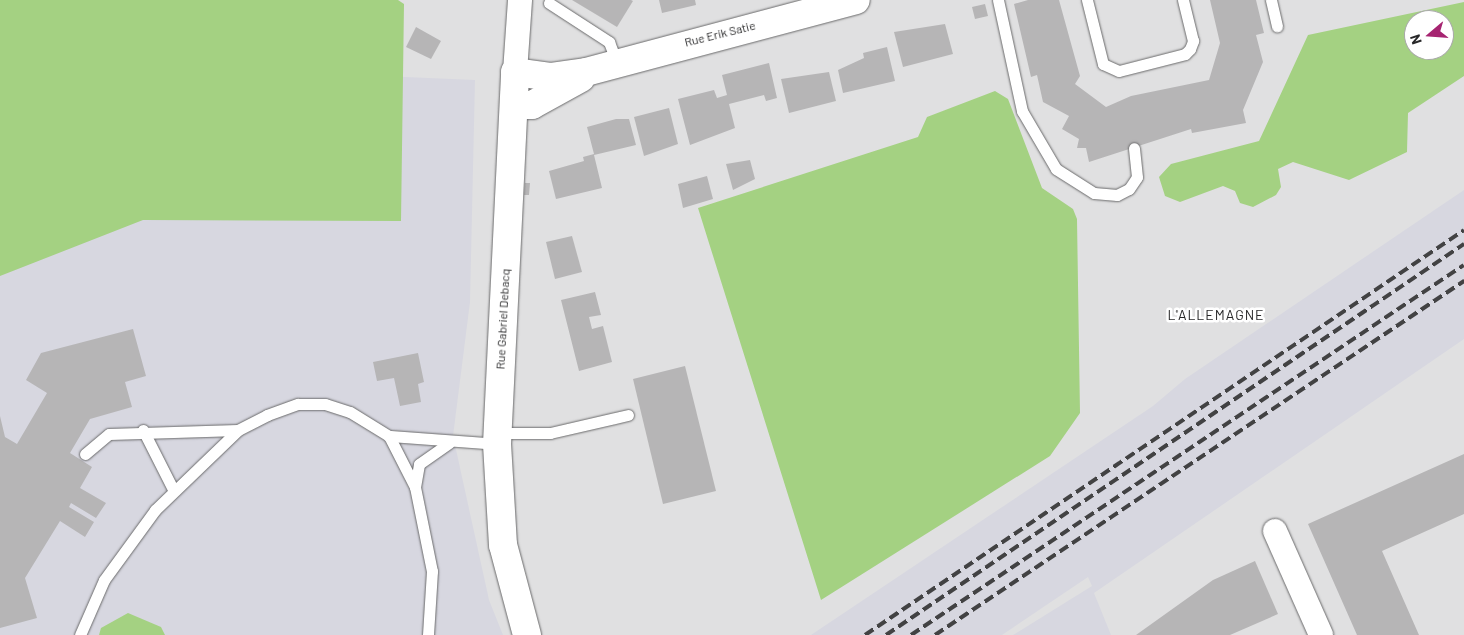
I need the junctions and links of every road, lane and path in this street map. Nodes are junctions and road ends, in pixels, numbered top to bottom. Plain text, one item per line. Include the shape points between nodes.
1 (520, 0) edge
2 (856, 0) edge
3 (998, 0) edge
4 (1087, 0) edge
5 (1183, 0) edge
6 (1271, 0) edge
7 (549, 2) dead end
8 (1277, 26) dead end
9 (616, 60) junction
10 (515, 72) junction
11 (586, 72) junction
12 (514, 105) junction
13 (1134, 148) dead end
14 (628, 415) dead end
15 (143, 430) junction
16 (238, 430) junction
17 (389, 436) junction
18 (497, 439) junction
19 (450, 442) junction
20 (85, 454) dead end
21 (415, 487) junction
22 (174, 491) junction
23 (1274, 531) dead end
24 (80, 635) edge
25 (428, 635) edge
26 (527, 635) edge
27 (1321, 635) edge

1 - 10 street, Rue Gabriel Debacq
2 - 9 street, Rue Erik Satie
3 - 13 lane via 1022,111 1056,168 1094,194 1117,195 1129,189 1136,178
4 - 5 lane via 1103,64 1119,71 1185,54 1193,41
6 - 8 lane
7 - 9 lane via 609,42
9 - 11 street, Rue Erik Satie
10 - 11 street, Rue Erik Satie via 550,77
10 - 12 street, Rue Gabriel Debacq
11 - 12 street, Rue Erik Satie via 579,81 532,105
12 - 18 street, Rue Gabriel Debacq
14 - 18 lane via 550,433
15 - 16 lane
15 - 20 lane via 109,434
15 - 22 lane
16 - 17 lane via 298,404 325,404 350,412
16 - 22 lane
17 - 19 lane
17 - 21 lane
18 - 19 lane
18 - 26 street, Rue Gabriel Debacq via 503,545
19 - 21 lane via 427,454 419,464
21 - 25 lane via 432,571
22 - 24 lane via 104,580
23 - 27 street

